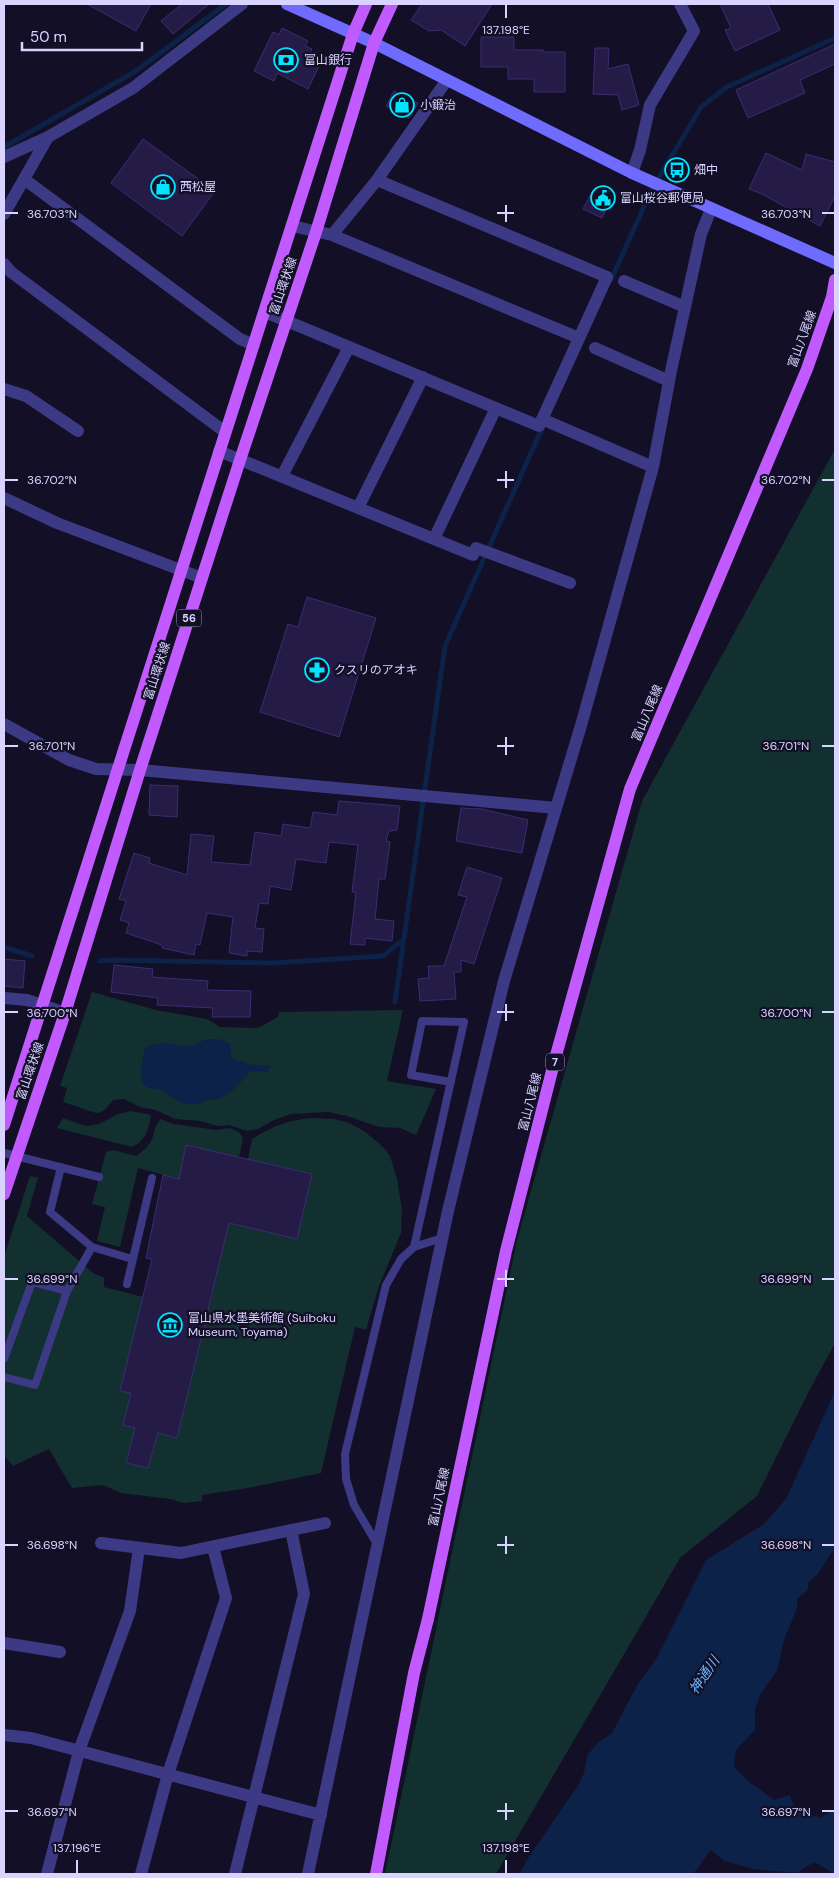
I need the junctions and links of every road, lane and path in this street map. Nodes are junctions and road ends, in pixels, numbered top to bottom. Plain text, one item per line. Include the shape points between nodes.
1 (242, 4) edge
2 (288, 4) edge
3 (366, 4) edge
4 (392, 4) edge
5 (680, 4) edge
6 (352, 34) junction
7 (374, 43) junction
8 (447, 80) junction
9 (48, 137) junction
10 (4, 157) edge
11 (632, 173) junction
12 (24, 179) junction
13 (377, 180) junction
14 (711, 209) junction
15 (4, 214) edge
16 (292, 226) junction
17 (316, 232) junction
18 (332, 235) junction
19 (835, 263) edge
20 (4, 264) edge
21 (835, 280) edge
22 (624, 281) dead end
23 (685, 307) junction
24 (265, 312) junction
25 (286, 320) junction
26 (579, 338) junction
27 (254, 345) junction
28 (349, 347) junction
29 (595, 348) dead end
30 (423, 377) junction
31 (669, 381) junction
32 (4, 388) edge
33 (496, 408) junction
34 (548, 422) junction
35 (78, 431) dead end
36 (225, 432) junction
37 (219, 451) junction
38 (240, 460) junction
39 (653, 467) junction
40 (282, 476) junction
41 (4, 498) edge
42 (358, 508) junction
43 (434, 539) junction
44 (181, 570) junction
45 (202, 578) junction
46 (570, 583) dead end
47 (4, 724) edge
48 (117, 769) junction
49 (140, 770) junction
50 (556, 808) junction
51 (4, 998) edge
52 (42, 1005) junction
53 (65, 1013) junction
54 (451, 1082) junction
55 (4, 1125) edge
56 (10, 1155) edge
57 (61, 1167) junction
58 (99, 1177) dead end
59 (152, 1178) dead end
60 (4, 1194) edge
61 (442, 1238) junction
62 (92, 1247) junction
63 (414, 1247) junction
64 (132, 1259) junction
65 (127, 1284) dead end
66 (67, 1291) junction
67 (4, 1359) edge
68 (4, 1377) edge
69 (325, 1523) dead end
70 (291, 1530) junction
71 (101, 1543) dead end
72 (377, 1544) junction
73 (213, 1547) junction
74 (139, 1548) junction
75 (4, 1642) edge
76 (60, 1652) dead end
77 (4, 1735) edge
78 (79, 1751) junction
79 (168, 1774) junction
80 (254, 1798) junction
81 (321, 1815) junction
82 (47, 1874) edge
83 (141, 1874) edge
84 (235, 1874) edge
85 (308, 1874) edge
86 (376, 1874) edge

1 - 9 street via 133,88
2 - 6 street
3 - 6 main road
4 - 7 main road
5 - 11 street via 694,31 650,105
6 - 7 street
6 - 16 main road, 富山環状線 / 56
7 - 8 street
7 - 17 main road, 富山環状線 / 56
8 - 11 street
8 - 13 street
9 - 10 street
9 - 12 street
11 - 14 street
12 - 15 street
12 - 27 street via 240,339
13 - 18 street
13 - 26 street via 607,278
14 - 19 street
14 - 23 street via 701,234
16 - 17 street
16 - 24 main road, 富山環状線 / 56
17 - 18 street
17 - 25 main road, 富山環状線 / 56
18 - 26 street
20 - 36 street
21 - 86 main road, 富山八尾線 / 7 via 832,298 807,369 630,789 555,1059 506,1252 414,1673
22 - 23 street
23 - 31 street
24 - 25 street
24 - 27 main road, 富山環状線 / 56
25 - 28 street
25 - 38 main road, 富山環状線 / 56
26 - 34 street
27 - 36 main road, 富山環状線 / 56
28 - 30 street
28 - 40 street
29 - 31 street
30 - 33 street
30 - 42 street
31 - 39 street
32 - 35 street via 26,396
33 - 34 street via 539,426
33 - 43 street
34 - 39 street
36 - 37 main road, 富山環状線 / 56
37 - 38 street
37 - 44 main road, 富山環状線 / 56
38 - 40 street
38 - 45 main road, 富山環状線 / 56
39 - 50 street
40 - 42 street
41 - 44 street via 57,523
42 - 43 street
43 - 46 street via 473,555 476,548
44 - 45 street
44 - 48 main road, 富山環状線 / 56
45 - 49 main road, 富山環状線 / 56
47 - 48 street via 69,760 96,769
48 - 49 street
48 - 52 main road, 富山環状線 / 56
49 - 50 street
49 - 53 main road, 富山環状線 / 56
50 - 61 street via 504,981
51 - 52 street
52 - 53 street
52 - 55 main road, 富山環状線 / 56
53 - 56 main road, 富山環状線 / 56
54 - 54 lane via 464,1022 422,1021 412,1075
54 - 63 lane
56 - 57 lane
56 - 60 main road, 富山環状線 / 56
57 - 58 lane
57 - 62 lane via 50,1212
59 - 64 lane
61 - 63 lane
61 - 72 street
62 - 64 lane
62 - 66 lane
63 - 72 lane via 401,1259 386,1284 345,1454 346,1480 354,1505
64 - 65 lane
66 - 67 lane via 32,1282
66 - 68 lane via 35,1385
69 - 70 street
70 - 73 street
70 - 80 street via 304,1594
71 - 74 street
72 - 81 street
73 - 74 street via 181,1553
73 - 79 street via 226,1598
74 - 78 street via 130,1610
75 - 76 street
77 - 78 street via 31,1738
78 - 79 street
78 - 82 street
79 - 80 street
79 - 83 street
80 - 81 street
80 - 84 street
81 - 85 street

